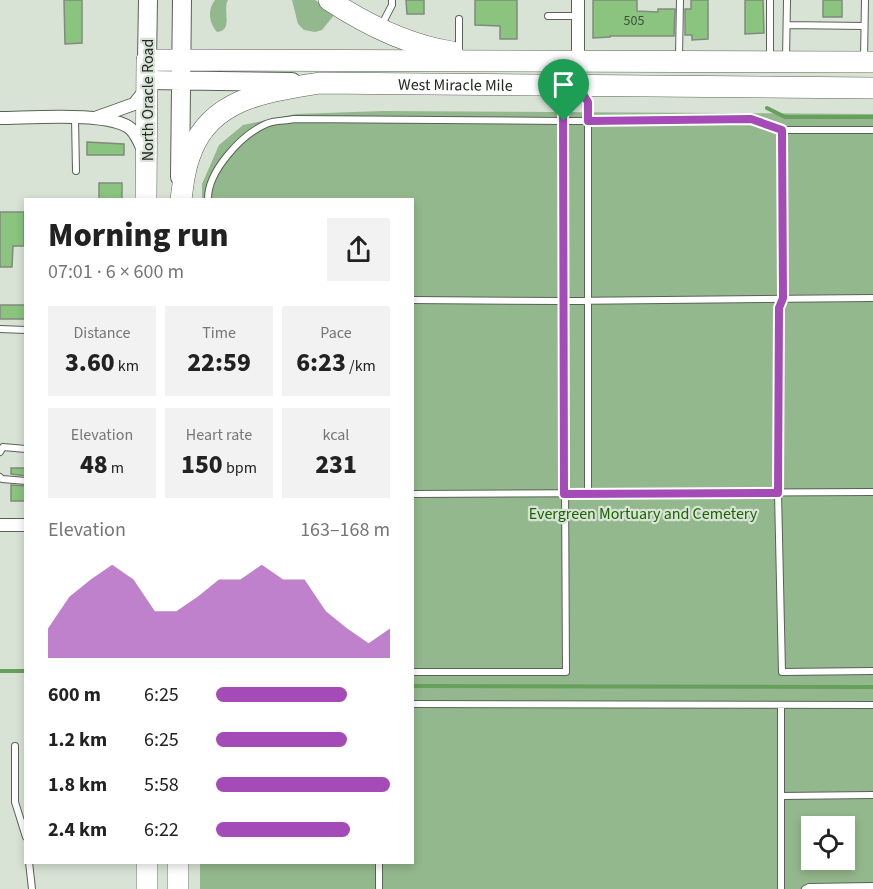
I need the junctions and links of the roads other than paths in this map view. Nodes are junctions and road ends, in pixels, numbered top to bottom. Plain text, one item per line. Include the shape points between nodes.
1 (148, 0) edge
2 (182, 0) edge
3 (330, 0) edge
4 (392, 0) edge
5 (578, 0) edge
6 (680, 0) edge
7 (770, 0) edge
8 (787, 0) edge
9 (865, 0) edge
10 (548, 16) dead end
11 (578, 16) junction
12 (459, 19) dead end
13 (787, 25) junction
14 (864, 26) junction
15 (380, 30) junction
16 (459, 54) junction
17 (503, 61) junction
18 (578, 61) junction
19 (678, 62) junction
20 (778, 62) junction
21 (869, 62) edge
22 (181, 71) junction
23 (147, 76) junction
24 (319, 82) junction
25 (578, 86) junction
26 (873, 88) edge
27 (0, 118) edge
28 (75, 118) junction
29 (95, 118) junction
30 (564, 121) junction
31 (588, 121) junction
32 (782, 130) junction
33 (873, 130) edge
34 (147, 159) junction
35 (76, 171) dead end
36 (146, 198) edge
37 (180, 198) edge
38 (180, 198) edge
39 (208, 198) edge
40 (783, 298) junction
41 (873, 298) edge
42 (414, 300) edge
43 (564, 301) junction
44 (588, 301) junction
45 (0, 329) edge
46 (24, 330) edge
47 (24, 449) edge
48 (0, 452) edge
49 (0, 477) edge
50 (24, 481) edge
51 (873, 492) edge
52 (778, 493) junction
53 (564, 494) junction
54 (588, 494) junction
55 (414, 495) edge
56 (0, 525) edge
57 (24, 525) edge
58 (873, 671) edge
59 (414, 672) edge
60 (414, 704) edge
61 (781, 705) junction
62 (873, 705) edge
63 (15, 746) dead end
64 (873, 795) edge
65 (781, 796) junction
66 (24, 831) edge
67 (29, 864) edge
68 (147, 864) edge
69 (178, 864) edge
70 (379, 864) edge
71 (873, 886) edge
72 (32, 889) edge
73 (147, 889) edge
74 (178, 889) edge
75 (379, 889) edge
76 (781, 889) edge
77 (806, 889) edge

1 - 23 main road, North Oracle Road
2 - 22 main road, North Oracle Road
3 - 15 highway
4 - 15 lane
5 - 11 street
6 - 19 lane
7 - 20 lane
8 - 13 lane
9 - 14 lane
10 - 11 lane
11 - 18 street
12 - 16 lane
13 - 14 lane
13 - 20 lane
14 - 21 lane
15 - 16 highway via 419,45
16 - 17 highway
17 - 18 highway, West Miracle Mile
17 - 22 highway, West Miracle Mile
18 - 19 highway, West Miracle Mile
18 - 25 street
19 - 20 highway, West Miracle Mile
20 - 21 highway, West Miracle Mile
22 - 23 highway, West Miracle Mile
22 - 24 main road, West Miracle Mile
22 - 37 main road, North Oracle Road
23 - 29 street via 134,104
23 - 34 highway, North Oracle Road
24 - 25 highway, West Miracle Mile
24 - 38 highway via 250,97 221,111 191,150
25 - 26 highway, West Miracle Mile
25 - 30 lane via 563,103
25 - 31 lane via 588,102
27 - 28 street
28 - 29 street
28 - 35 lane
29 - 34 street via 129,128
30 - 31 lane
30 - 39 lane via 294,119 267,123 244,139 218,166
30 - 43 lane
31 - 32 lane via 751,119
31 - 44 lane
32 - 33 lane
32 - 40 lane
34 - 36 highway, North Oracle Road
40 - 41 lane
40 - 44 lane
40 - 52 lane via 779,308
42 - 43 lane
43 - 44 lane
43 - 53 lane
44 - 54 lane
45 - 46 lane
47 - 48 lane via 3,447
49 - 50 lane via 11,482
51 - 52 lane
52 - 54 lane
52 - 58 lane via 782,672
53 - 54 lane
53 - 55 lane
53 - 59 lane via 566,672
56 - 57 street
60 - 61 lane
61 - 62 lane
61 - 65 lane
63 - 66 lane via 15,802
64 - 65 lane
65 - 76 lane
67 - 72 lane
68 - 73 highway
69 - 74 highway
70 - 75 lane
71 - 77 lane

